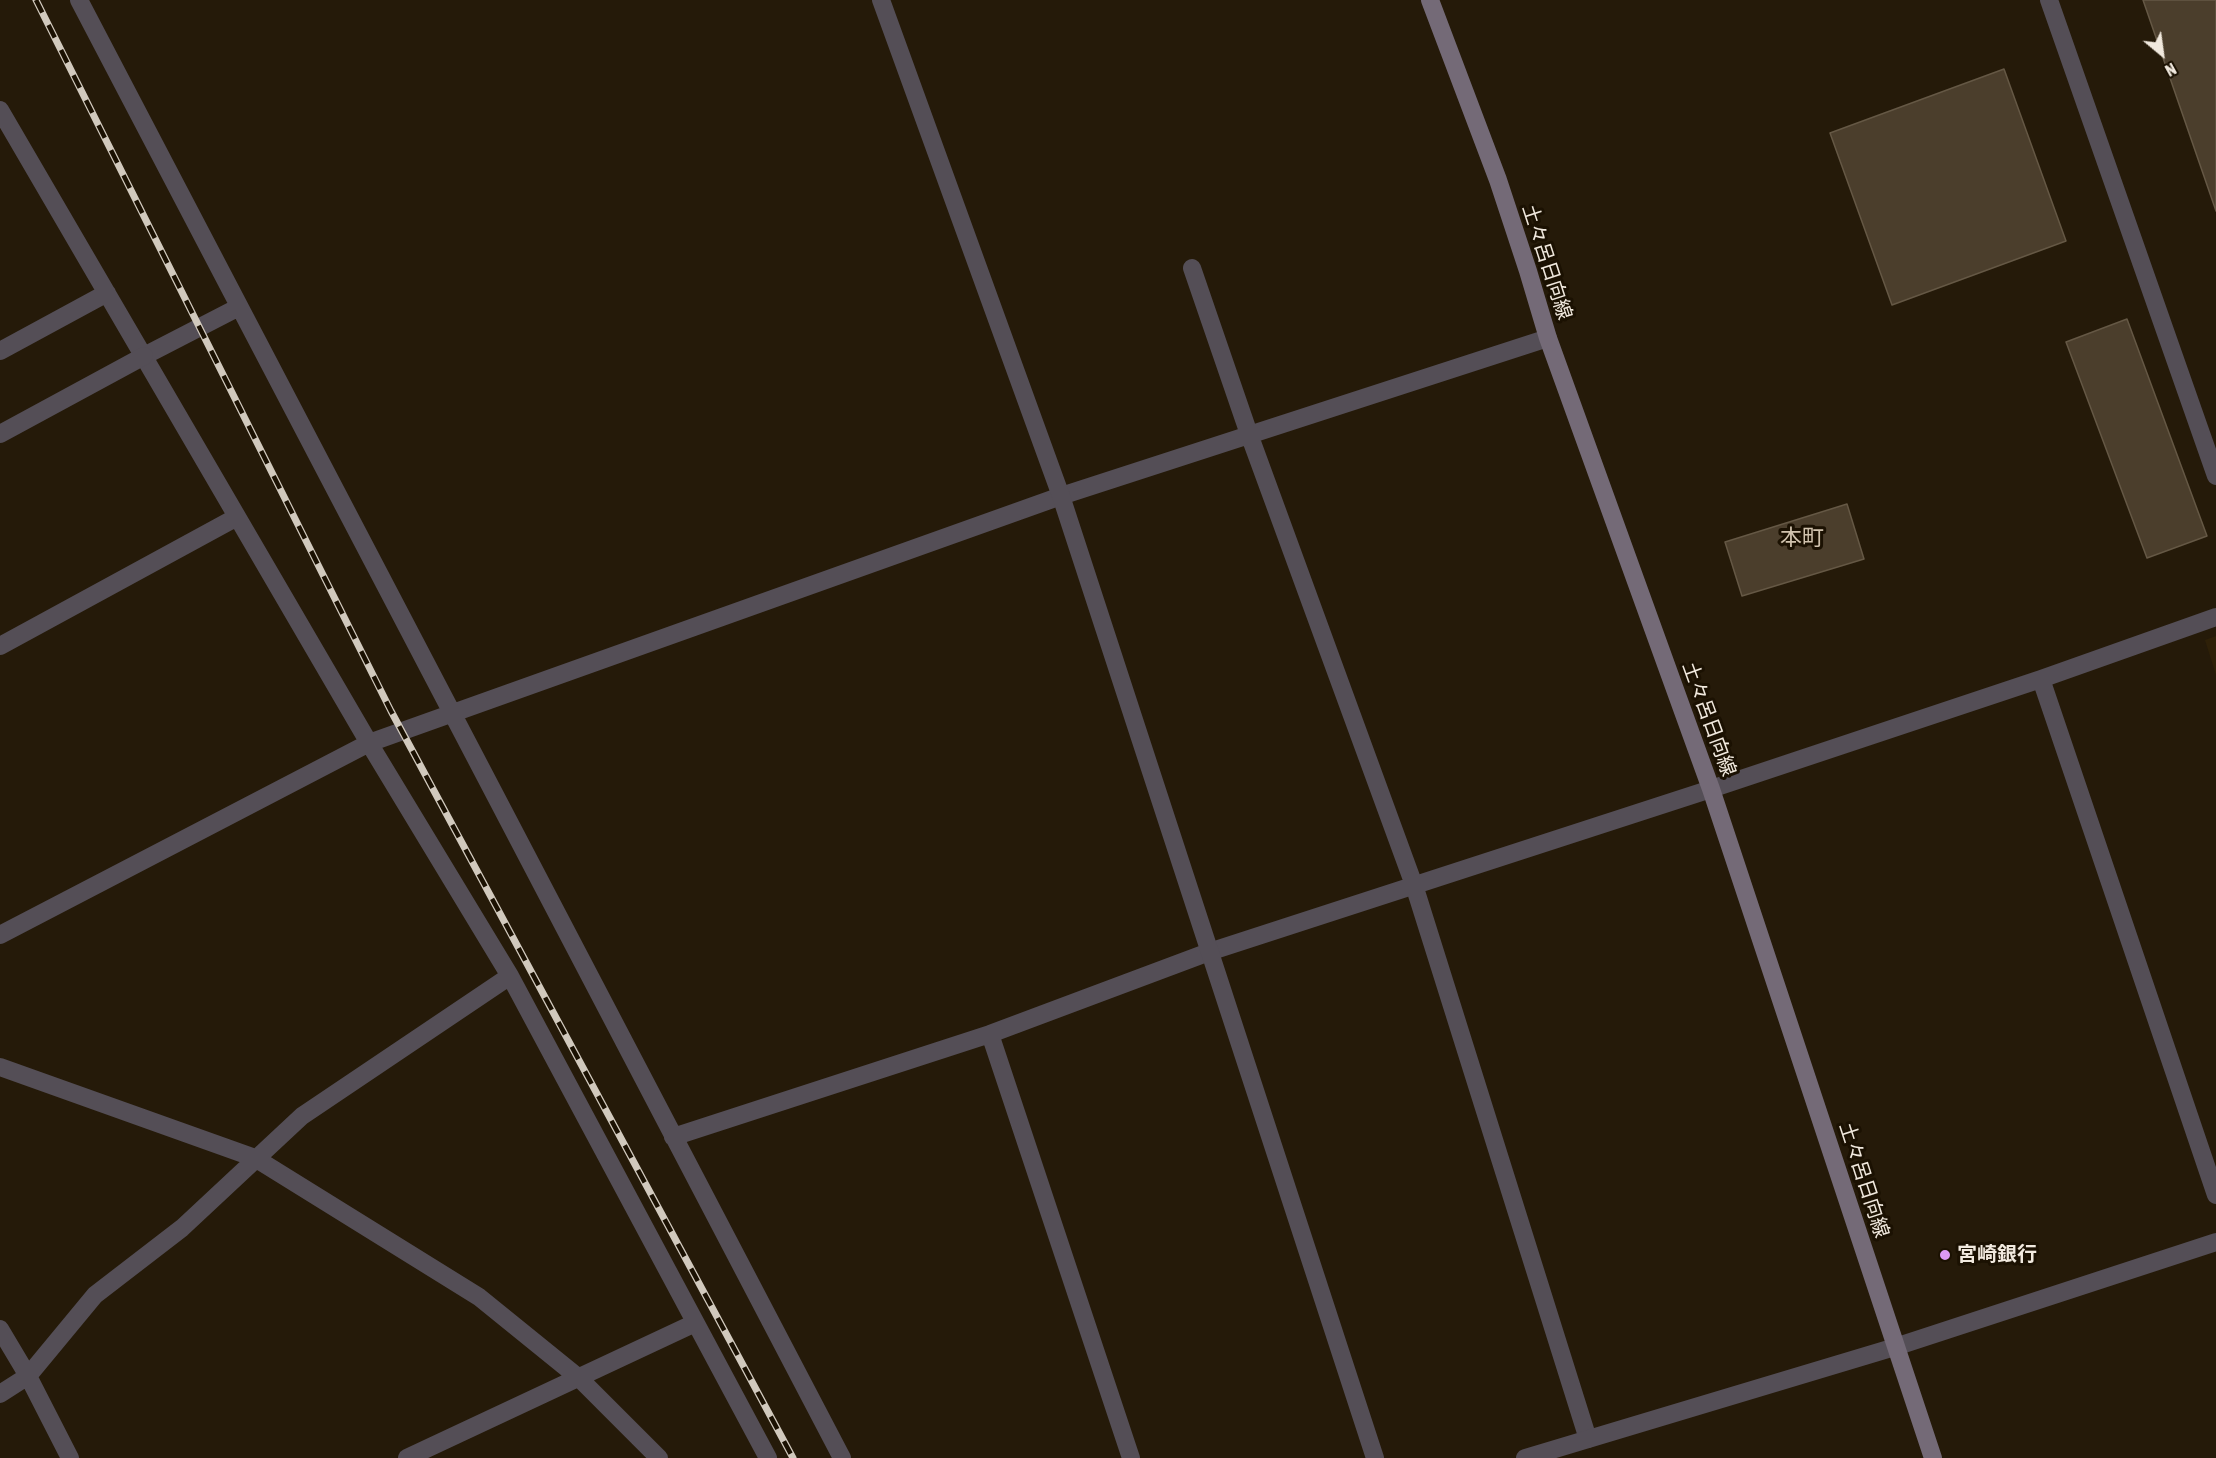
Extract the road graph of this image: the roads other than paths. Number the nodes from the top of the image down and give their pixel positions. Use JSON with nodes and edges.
{"nodes":[{"id":1,"x":79,"y":0,"type":"edge"},
{"id":2,"x":881,"y":0,"type":"edge"},
{"id":3,"x":1430,"y":0,"type":"edge"},
{"id":4,"x":2049,"y":0,"type":"edge"},
{"id":5,"x":0,"y":110,"type":"edge"},
{"id":6,"x":1192,"y":268,"type":"dead end"},
{"id":7,"x":107,"y":293,"type":"junction"},
{"id":8,"x":239,"y":308,"type":"junction"},
{"id":9,"x":1548,"y":338,"type":"junction"},
{"id":10,"x":0,"y":351,"type":"edge"},
{"id":11,"x":144,"y":356,"type":"junction"},
{"id":12,"x":0,"y":434,"type":"edge"},
{"id":13,"x":1249,"y":434,"type":"junction"},
{"id":14,"x":2216,"y":476,"type":"edge"},
{"id":15,"x":1061,"y":496,"type":"junction"},
{"id":16,"x":237,"y":517,"type":"junction"},
{"id":17,"x":2216,"y":616,"type":"edge"},
{"id":18,"x":0,"y":646,"type":"edge"},
{"id":19,"x":2041,"y":679,"type":"junction"},
{"id":20,"x":451,"y":713,"type":"junction"},
{"id":21,"x":369,"y":743,"type":"junction"},
{"id":22,"x":1711,"y":789,"type":"junction"},
{"id":23,"x":1414,"y":885,"type":"junction"},
{"id":24,"x":0,"y":935,"type":"edge"},
{"id":25,"x":1209,"y":952,"type":"junction"},
{"id":26,"x":510,"y":976,"type":"junction"},
{"id":27,"x":990,"y":1034,"type":"junction"},
{"id":28,"x":0,"y":1067,"type":"edge"},
{"id":29,"x":673,"y":1137,"type":"junction"},
{"id":30,"x":255,"y":1158,"type":"junction"},
{"id":31,"x":2216,"y":1195,"type":"edge"},
{"id":32,"x":2216,"y":1242,"type":"edge"},
{"id":33,"x":695,"y":1323,"type":"junction"},
{"id":34,"x":0,"y":1329,"type":"edge"},
{"id":35,"x":1895,"y":1347,"type":"junction"},
{"id":36,"x":28,"y":1376,"type":"junction"},
{"id":37,"x":579,"y":1378,"type":"junction"},
{"id":38,"x":0,"y":1394,"type":"edge"},
{"id":39,"x":1588,"y":1439,"type":"junction"},
{"id":40,"x":70,"y":1458,"type":"edge"},
{"id":41,"x":407,"y":1458,"type":"edge"},
{"id":42,"x":659,"y":1458,"type":"edge"},
{"id":43,"x":768,"y":1458,"type":"edge"},
{"id":44,"x":842,"y":1458,"type":"edge"},
{"id":45,"x":1131,"y":1458,"type":"edge"},
{"id":46,"x":1375,"y":1458,"type":"edge"},
{"id":47,"x":1525,"y":1458,"type":"edge"},
{"id":48,"x":1933,"y":1458,"type":"edge"}],
"edges":[{"from":1,"to":8,"type":"street"},
{"from":2,"to":15,"type":"street"},
{"from":3,"to":9,"type":"main road","name":"土々呂日向線"},
{"from":4,"to":14,"type":"street"},
{"from":5,"to":7,"type":"street"},
{"from":6,"to":13,"type":"street"},
{"from":7,"to":10,"type":"street"},
{"from":7,"to":11,"type":"street"},
{"from":8,"to":11,"type":"street"},
{"from":8,"to":20,"type":"street"},
{"from":9,"to":13,"type":"street"},
{"from":9,"to":22,"type":"main road","name":"土々呂日向線"},
{"from":11,"to":12,"type":"street"},
{"from":11,"to":16,"type":"street"},
{"from":13,"to":15,"type":"street"},
{"from":13,"to":23,"type":"street"},
{"from":15,"to":20,"type":"street"},
{"from":15,"to":25,"type":"street"},
{"from":16,"to":18,"type":"street"},
{"from":16,"to":21,"type":"street"},
{"from":17,"to":19,"type":"street"},
{"from":19,"to":22,"type":"street"},
{"from":19,"to":31,"type":"street"},
{"from":20,"to":21,"type":"street"},
{"from":20,"to":29,"type":"street"},
{"from":21,"to":24,"type":"street"},
{"from":21,"to":26,"type":"street"},
{"from":22,"to":23,"type":"street"},
{"from":22,"to":35,"type":"main road","name":"土々呂日向線"},
{"from":23,"to":25,"type":"street"},
{"from":23,"to":39,"type":"street"},
{"from":25,"to":27,"type":"street"},
{"from":25,"to":46,"type":"street"},
{"from":26,"to":30,"type":"street"},
{"from":26,"to":33,"type":"street"},
{"from":27,"to":29,"type":"street"},
{"from":27,"to":45,"type":"street"},
{"from":28,"to":30,"type":"street"},
{"from":29,"to":44,"type":"street"},
{"from":30,"to":36,"type":"street"},
{"from":30,"to":37,"type":"street"},
{"from":32,"to":35,"type":"street"},
{"from":33,"to":37,"type":"street"},
{"from":33,"to":43,"type":"street"},
{"from":34,"to":36,"type":"street"},
{"from":35,"to":39,"type":"street"},
{"from":35,"to":48,"type":"main road","name":"土々呂日向線"},
{"from":36,"to":38,"type":"street"},
{"from":36,"to":40,"type":"street"},
{"from":37,"to":41,"type":"street"},
{"from":37,"to":42,"type":"street"},
{"from":39,"to":47,"type":"street"}]}
